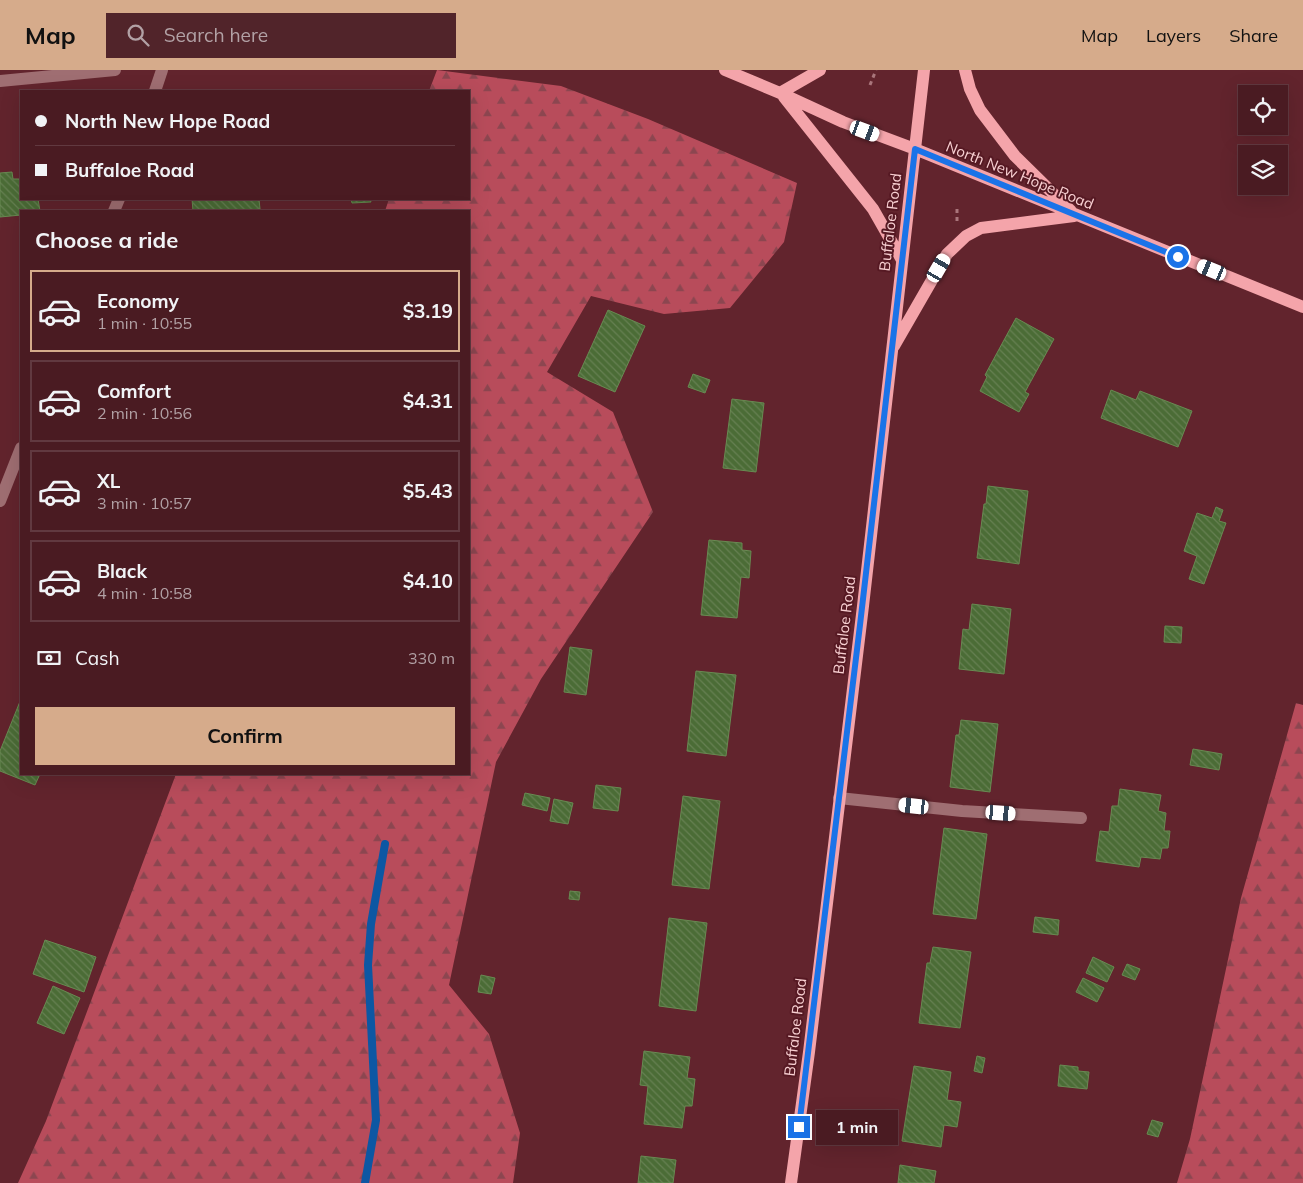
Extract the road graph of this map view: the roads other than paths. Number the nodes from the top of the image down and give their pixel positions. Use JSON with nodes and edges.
{"nodes":[{"id":1,"x":115,"y":70,"type":"edge"},
{"id":2,"x":162,"y":70,"type":"edge"},
{"id":3,"x":725,"y":70,"type":"edge"},
{"id":4,"x":820,"y":70,"type":"edge"},
{"id":5,"x":924,"y":70,"type":"edge"},
{"id":6,"x":965,"y":70,"type":"edge"},
{"id":7,"x":0,"y":81,"type":"edge"},
{"id":8,"x":155,"y":90,"type":"edge"},
{"id":9,"x":780,"y":93,"type":"junction"},
{"id":10,"x":915,"y":149,"type":"junction"},
{"id":11,"x":1076,"y":216,"type":"junction"},
{"id":12,"x":902,"y":260,"type":"junction"},
{"id":13,"x":1303,"y":308,"type":"edge"},
{"id":14,"x":892,"y":350,"type":"junction"},
{"id":15,"x":20,"y":451,"type":"edge"},
{"id":16,"x":0,"y":501,"type":"edge"},
{"id":17,"x":840,"y":798,"type":"junction"},
{"id":18,"x":1081,"y":818,"type":"dead end"},
{"id":19,"x":791,"y":1183,"type":"edge"}],
"edges":[{"from":1,"to":7,"type":"street"},
{"from":2,"to":8,"type":"street"},
{"from":3,"to":9,"type":"main road","name":"North New Hope Road"},
{"from":4,"to":9,"type":"main road"},
{"from":5,"to":10,"type":"main road","name":"Buffaloe Road"},
{"from":6,"to":11,"type":"main road"},
{"from":9,"to":10,"type":"main road","name":"North New Hope Road"},
{"from":9,"to":12,"type":"main road"},
{"from":10,"to":11,"type":"main road","name":"North New Hope Road"},
{"from":10,"to":12,"type":"main road","name":"Buffaloe Road"},
{"from":11,"to":13,"type":"main road","name":"North New Hope Road"},
{"from":11,"to":14,"type":"main road"},
{"from":12,"to":14,"type":"main road","name":"Buffaloe Road"},
{"from":14,"to":17,"type":"main road","name":"Buffaloe Road"},
{"from":15,"to":16,"type":"street"},
{"from":17,"to":18,"type":"street"},
{"from":17,"to":19,"type":"main road","name":"Buffaloe Road"}]}
